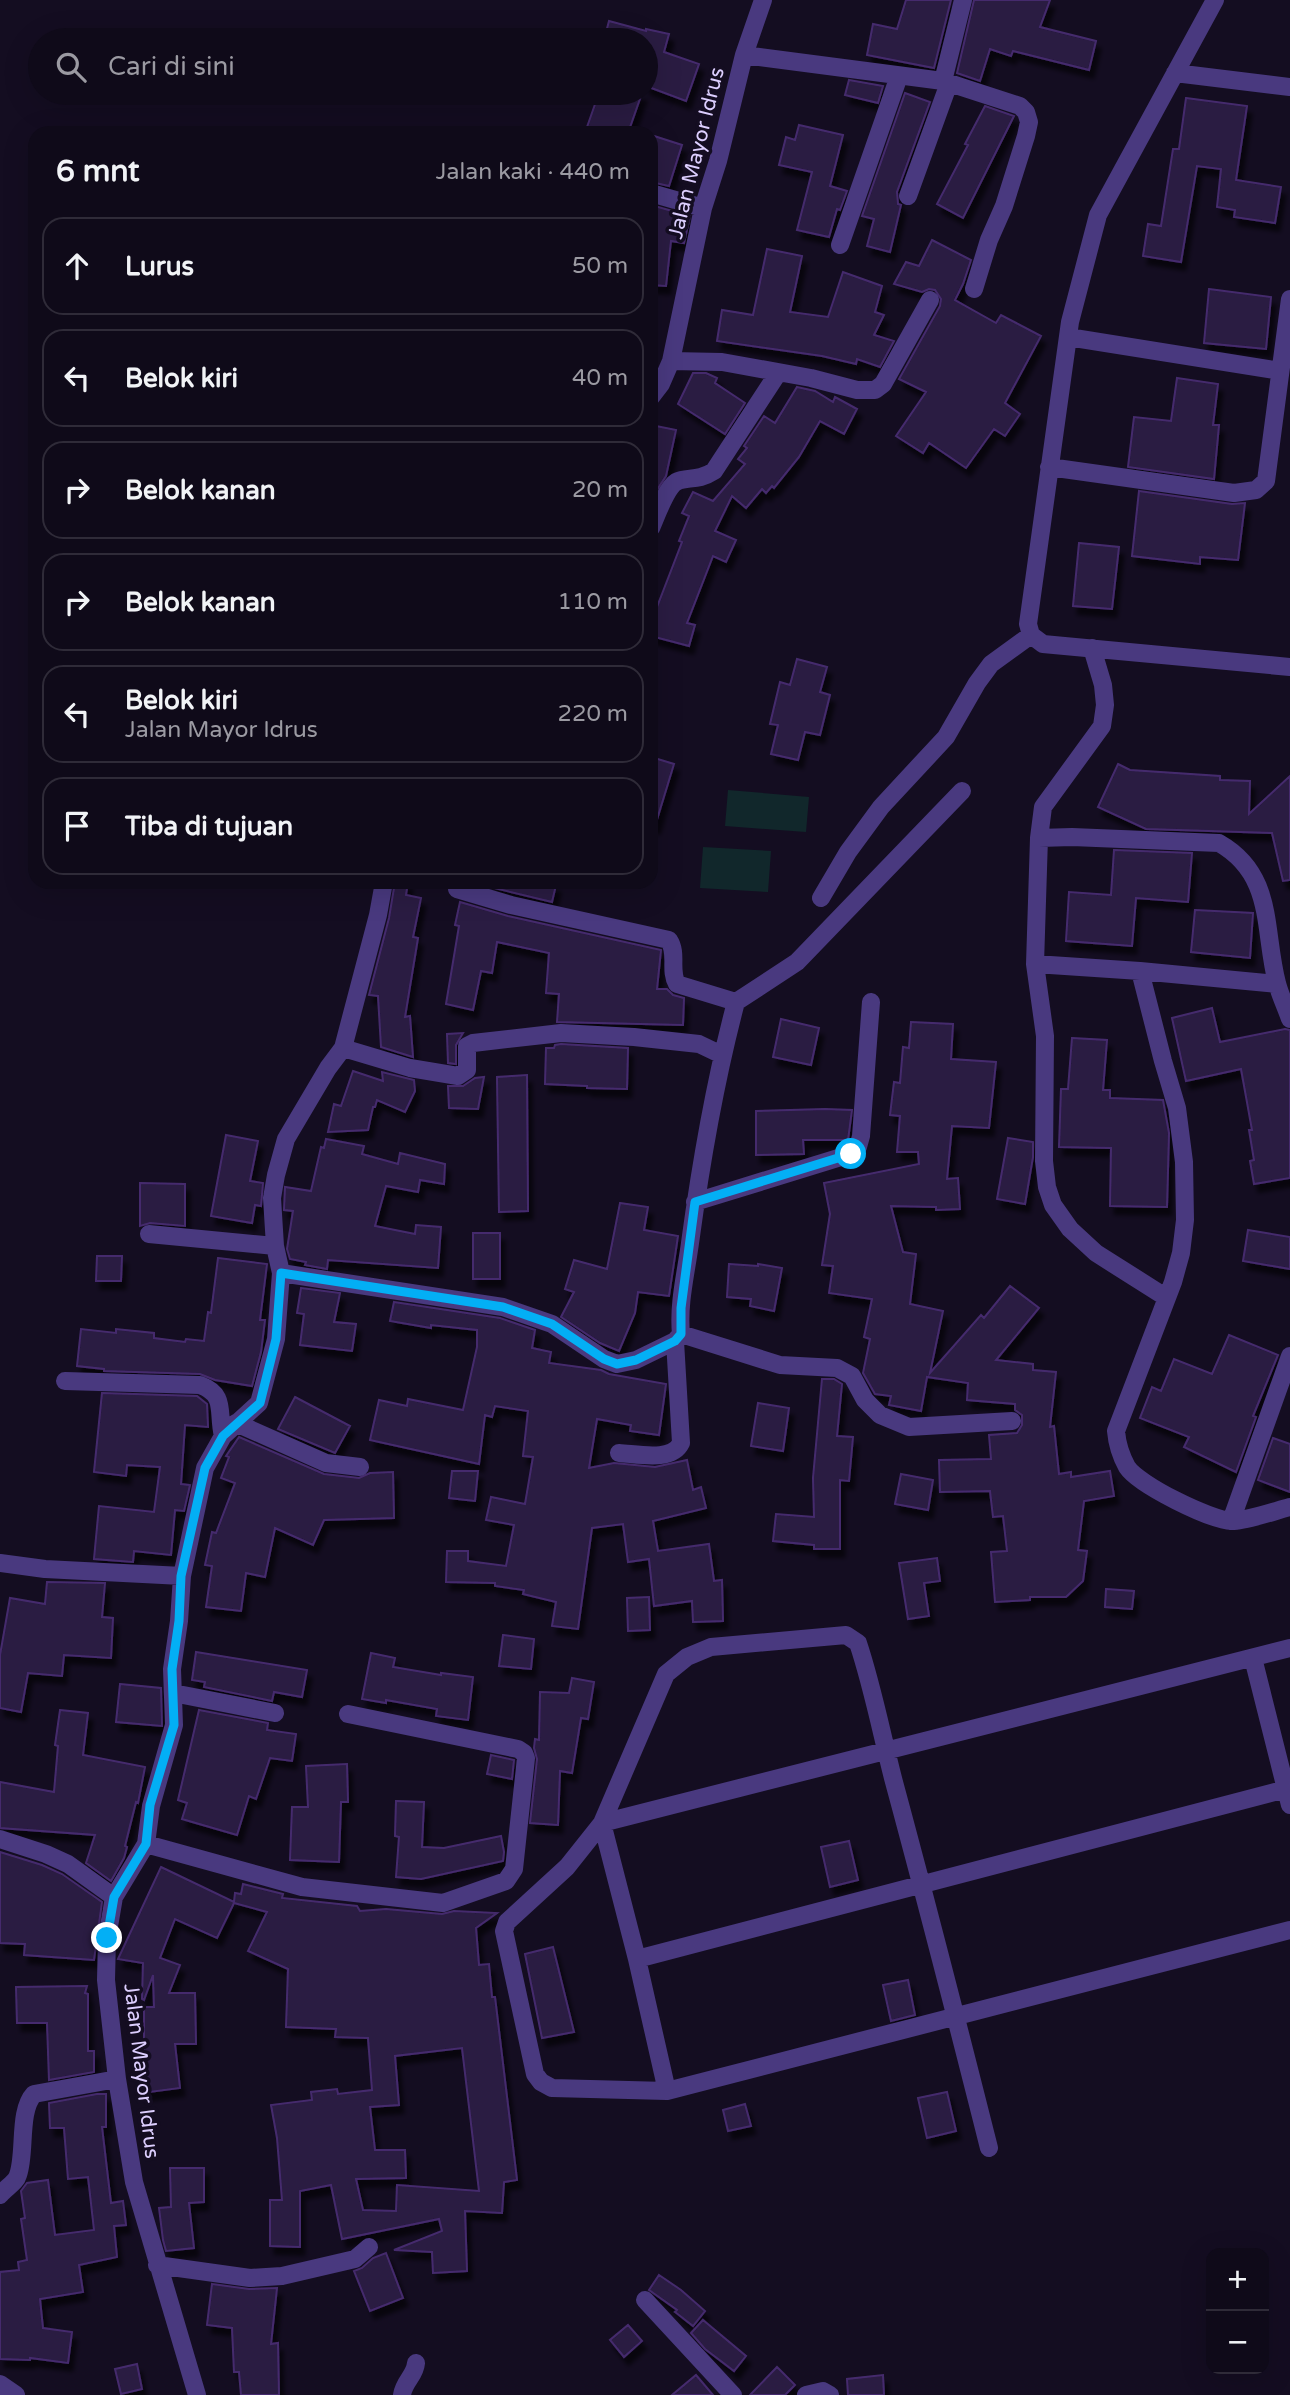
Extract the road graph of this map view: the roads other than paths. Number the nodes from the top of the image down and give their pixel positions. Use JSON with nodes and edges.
{"nodes":[{"id":1,"x":763,"y":0,"type":"edge"},
{"id":2,"x":963,"y":0,"type":"edge"},
{"id":3,"x":1215,"y":0,"type":"edge"},
{"id":4,"x":744,"y":55,"type":"junction"},
{"id":5,"x":1175,"y":73,"type":"junction"},
{"id":6,"x":899,"y":76,"type":"junction"},
{"id":7,"x":946,"y":82,"type":"junction"},
{"id":8,"x":1290,"y":87,"type":"edge"},
{"id":9,"x":658,"y":195,"type":"edge"},
{"id":10,"x":908,"y":196,"type":"dead end"},
{"id":11,"x":703,"y":208,"type":"junction"},
{"id":12,"x":840,"y":245,"type":"dead end"},
{"id":13,"x":974,"y":289,"type":"dead end"},
{"id":14,"x":1290,"y":299,"type":"edge"},
{"id":15,"x":930,"y":300,"type":"dead end"},
{"id":16,"x":1068,"y":337,"type":"junction"},
{"id":17,"x":671,"y":361,"type":"junction"},
{"id":18,"x":1280,"y":371,"type":"junction"},
{"id":19,"x":778,"y":373,"type":"junction"},
{"id":20,"x":658,"y":388,"type":"edge"},
{"id":21,"x":1049,"y":467,"type":"junction"},
{"id":22,"x":658,"y":513,"type":"edge"},
{"id":23,"x":1031,"y":635,"type":"junction"},
{"id":24,"x":1091,"y":648,"type":"junction"},
{"id":25,"x":1290,"y":667,"type":"edge"},
{"id":26,"x":962,"y":791,"type":"dead end"},
{"id":27,"x":1039,"y":838,"type":"junction"},
{"id":28,"x":383,"y":889,"type":"edge"},
{"id":29,"x":457,"y":889,"type":"dead end"},
{"id":30,"x":821,"y":898,"type":"dead end"},
{"id":31,"x":1035,"y":964,"type":"junction"},
{"id":32,"x":1140,"y":971,"type":"junction"},
{"id":33,"x":1277,"y":984,"type":"junction"},
{"id":34,"x":736,"y":1002,"type":"junction"},
{"id":35,"x":871,"y":1002,"type":"dead end"},
{"id":36,"x":1290,"y":1019,"type":"edge"},
{"id":37,"x":343,"y":1048,"type":"junction"},
{"id":38,"x":722,"y":1055,"type":"junction"},
{"id":39,"x":695,"y":1202,"type":"junction"},
{"id":40,"x":149,"y":1234,"type":"dead end"},
{"id":41,"x":275,"y":1246,"type":"junction"},
{"id":42,"x":281,"y":1273,"type":"junction"},
{"id":43,"x":1167,"y":1298,"type":"junction"},
{"id":44,"x":678,"y":1337,"type":"junction"},
{"id":45,"x":1290,"y":1356,"type":"edge"},
{"id":46,"x":65,"y":1381,"type":"dead end"},
{"id":47,"x":1012,"y":1422,"type":"dead end"},
{"id":48,"x":230,"y":1429,"type":"junction"},
{"id":49,"x":620,"y":1453,"type":"dead end"},
{"id":50,"x":360,"y":1467,"type":"dead end"},
{"id":51,"x":1290,"y":1507,"type":"edge"},
{"id":52,"x":1231,"y":1521,"type":"junction"},
{"id":53,"x":0,"y":1563,"type":"edge"},
{"id":54,"x":181,"y":1576,"type":"junction"},
{"id":55,"x":1290,"y":1648,"type":"edge"},
{"id":56,"x":1253,"y":1657,"type":"junction"},
{"id":57,"x":173,"y":1693,"type":"junction"},
{"id":58,"x":275,"y":1713,"type":"dead end"},
{"id":59,"x":348,"y":1714,"type":"dead end"},
{"id":60,"x":886,"y":1751,"type":"junction"},
{"id":61,"x":1289,"y":1794,"type":"edge"},
{"id":62,"x":602,"y":1823,"type":"junction"},
{"id":63,"x":0,"y":1839,"type":"edge"},
{"id":64,"x":146,"y":1844,"type":"junction"},
{"id":65,"x":922,"y":1884,"type":"junction"},
{"id":66,"x":114,"y":1897,"type":"junction"},
{"id":67,"x":1290,"y":1930,"type":"edge"},
{"id":68,"x":637,"y":1959,"type":"junction"},
{"id":69,"x":956,"y":2016,"type":"junction"},
{"id":70,"x":117,"y":2079,"type":"junction"},
{"id":71,"x":667,"y":2091,"type":"junction"},
{"id":72,"x":989,"y":2148,"type":"dead end"},
{"id":73,"x":0,"y":2195,"type":"edge"},
{"id":74,"x":369,"y":2248,"type":"dead end"},
{"id":75,"x":157,"y":2266,"type":"junction"},
{"id":76,"x":645,"y":2300,"type":"dead end"},
{"id":77,"x":416,"y":2363,"type":"dead end"},
{"id":78,"x":0,"y":2384,"type":"edge"},
{"id":79,"x":16,"y":2395,"type":"edge"},
{"id":80,"x":197,"y":2395,"type":"edge"},
{"id":81,"x":402,"y":2395,"type":"edge"},
{"id":82,"x":733,"y":2395,"type":"edge"},
{"id":83,"x":806,"y":2395,"type":"edge"},
{"id":84,"x":830,"y":2395,"type":"edge"}],
"edges":[{"from":1,"to":4,"type":"street","name":"Jalan Mayor Idrus"},
{"from":2,"to":7,"type":"street"},
{"from":3,"to":5,"type":"street"},
{"from":4,"to":6,"type":"street"},
{"from":4,"to":11,"type":"street","name":"Jalan Mayor Idrus"},
{"from":5,"to":8,"type":"street"},
{"from":5,"to":16,"type":"street"},
{"from":6,"to":7,"type":"street"},
{"from":6,"to":12,"type":"street"},
{"from":7,"to":10,"type":"street"},
{"from":7,"to":13,"type":"street"},
{"from":9,"to":11,"type":"street"},
{"from":11,"to":17,"type":"street","name":"Jalan Mayor Idrus"},
{"from":14,"to":18,"type":"street"},
{"from":15,"to":19,"type":"street"},
{"from":16,"to":18,"type":"street"},
{"from":16,"to":21,"type":"street"},
{"from":17,"to":19,"type":"street"},
{"from":17,"to":20,"type":"street","name":"Jalan Mayor Idrus"},
{"from":18,"to":21,"type":"street"},
{"from":19,"to":22,"type":"street"},
{"from":21,"to":23,"type":"street"},
{"from":23,"to":24,"type":"street"},
{"from":23,"to":30,"type":"street"},
{"from":24,"to":25,"type":"street"},
{"from":24,"to":27,"type":"street"},
{"from":26,"to":34,"type":"street"},
{"from":27,"to":31,"type":"street"},
{"from":27,"to":33,"type":"street"},
{"from":28,"to":37,"type":"street","name":"Jalan Mayor Idrus"},
{"from":29,"to":34,"type":"street"},
{"from":31,"to":32,"type":"street"},
{"from":31,"to":43,"type":"street"},
{"from":32,"to":33,"type":"street"},
{"from":32,"to":43,"type":"street"},
{"from":33,"to":36,"type":"street"},
{"from":34,"to":38,"type":"street"},
{"from":35,"to":39,"type":"street"},
{"from":37,"to":38,"type":"street"},
{"from":37,"to":41,"type":"street","name":"Jalan Mayor Idrus"},
{"from":38,"to":39,"type":"street"},
{"from":39,"to":44,"type":"street"},
{"from":40,"to":41,"type":"street"},
{"from":41,"to":42,"type":"street","name":"Jalan Mayor Idrus"},
{"from":42,"to":44,"type":"street"},
{"from":42,"to":48,"type":"street","name":"Jalan Mayor Idrus"},
{"from":43,"to":52,"type":"street"},
{"from":44,"to":47,"type":"street"},
{"from":44,"to":49,"type":"street"},
{"from":45,"to":52,"type":"street"},
{"from":46,"to":48,"type":"street"},
{"from":48,"to":50,"type":"street"},
{"from":48,"to":54,"type":"street","name":"Jalan Mayor Idrus"},
{"from":51,"to":52,"type":"street"},
{"from":53,"to":54,"type":"street"},
{"from":54,"to":57,"type":"street","name":"Jalan Mayor Idrus"},
{"from":55,"to":56,"type":"street"},
{"from":56,"to":60,"type":"street"},
{"from":56,"to":61,"type":"street"},
{"from":57,"to":58,"type":"street"},
{"from":57,"to":64,"type":"street","name":"Jalan Mayor Idrus"},
{"from":59,"to":64,"type":"street"},
{"from":60,"to":62,"type":"street"},
{"from":60,"to":62,"type":"street"},
{"from":60,"to":65,"type":"street"},
{"from":61,"to":65,"type":"street"},
{"from":62,"to":68,"type":"street"},
{"from":62,"to":71,"type":"street"},
{"from":63,"to":66,"type":"street"},
{"from":64,"to":66,"type":"street","name":"Jalan Mayor Idrus"},
{"from":65,"to":68,"type":"street"},
{"from":65,"to":69,"type":"street"},
{"from":66,"to":70,"type":"street","name":"Jalan Mayor Idrus"},
{"from":67,"to":69,"type":"street"},
{"from":68,"to":71,"type":"street"},
{"from":69,"to":71,"type":"street"},
{"from":69,"to":72,"type":"street"},
{"from":70,"to":73,"type":"street"},
{"from":70,"to":75,"type":"street","name":"Jalan Mayor Idrus"},
{"from":74,"to":75,"type":"street"},
{"from":75,"to":80,"type":"street","name":"Jalan Mayor Idrus"},
{"from":76,"to":82,"type":"street"},
{"from":77,"to":81,"type":"street"},
{"from":78,"to":79,"type":"street"},
{"from":83,"to":84,"type":"street"}]}
